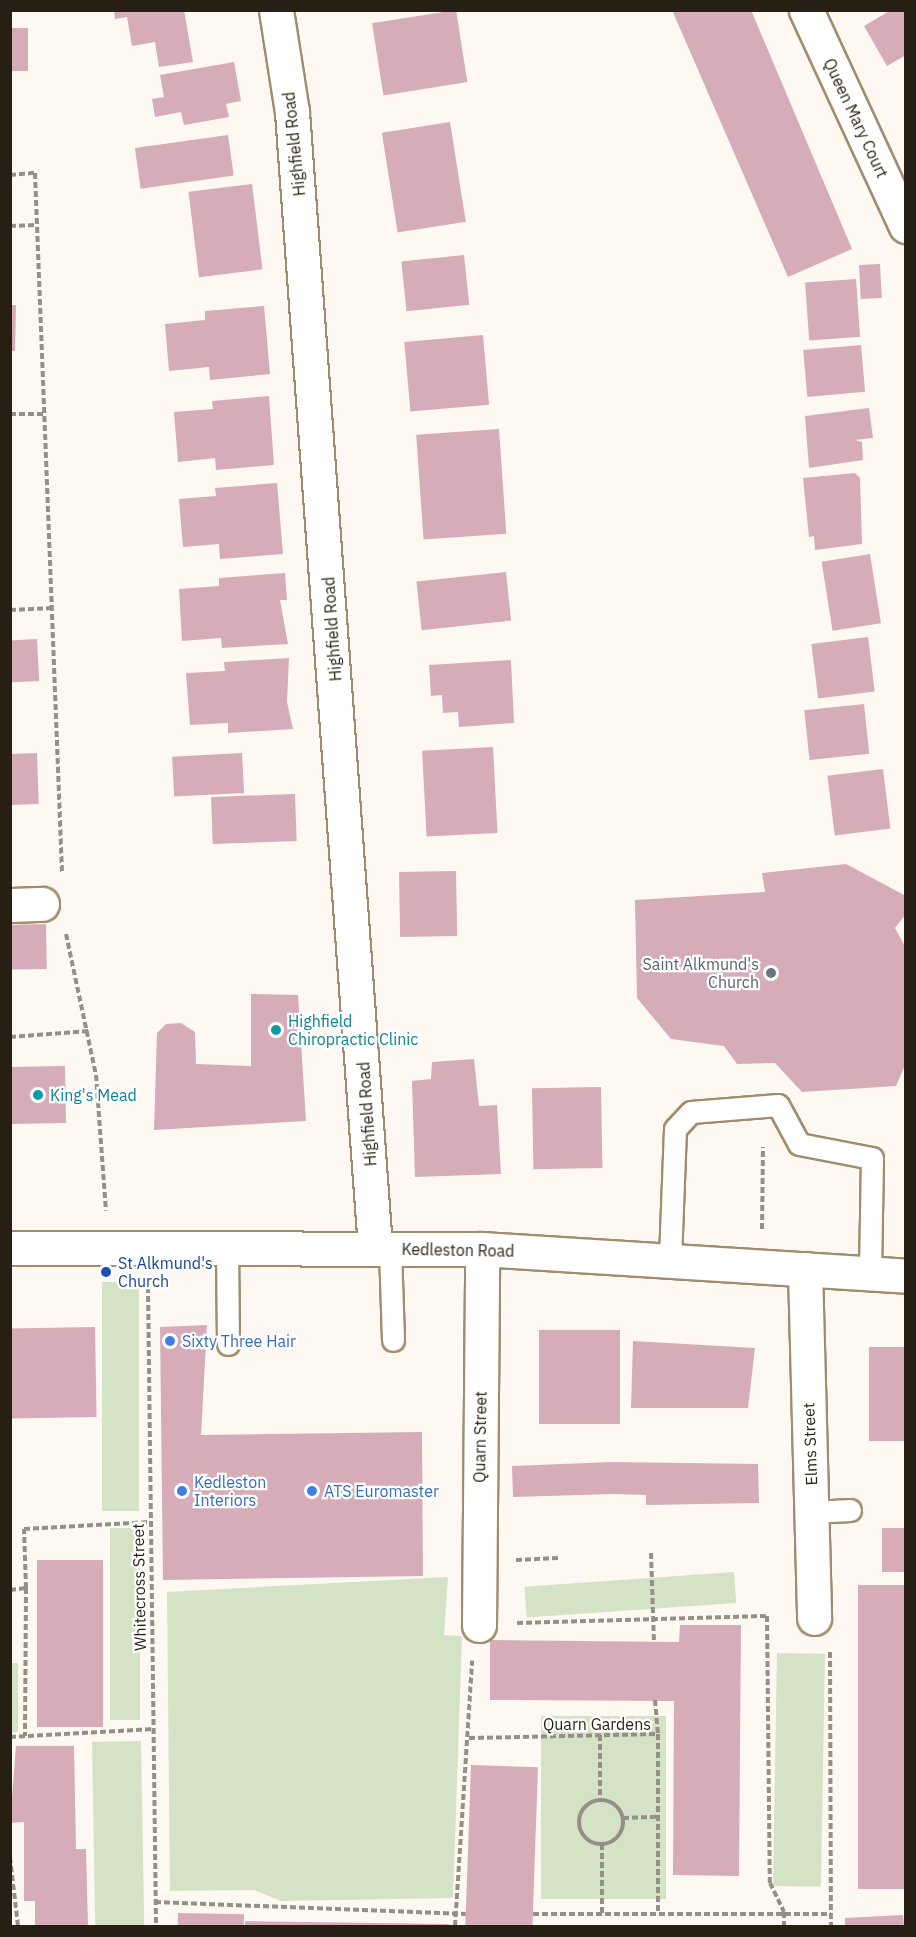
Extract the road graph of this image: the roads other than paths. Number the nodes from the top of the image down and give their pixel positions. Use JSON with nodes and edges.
{"nodes":[{"id":1,"x":276,"y":10,"type":"edge"},
{"id":2,"x":806,"y":10,"type":"edge"},
{"id":3,"x":906,"y":226,"type":"edge"},
{"id":4,"x":10,"y":905,"type":"edge"},
{"id":5,"x":54,"y":915,"type":"road end"},
{"id":6,"x":227,"y":1247,"type":"junction"},
{"id":7,"x":10,"y":1248,"type":"edge"},
{"id":8,"x":383,"y":1249,"type":"junction"},
{"id":9,"x":482,"y":1249,"type":"junction"},
{"id":10,"x":670,"y":1260,"type":"junction"},
{"id":11,"x":805,"y":1269,"type":"junction"},
{"id":12,"x":870,"y":1274,"type":"junction"},
{"id":13,"x":906,"y":1276,"type":"edge"},
{"id":14,"x":393,"y":1340,"type":"dead end"},
{"id":15,"x":228,"y":1344,"type":"dead end"},
{"id":16,"x":850,"y":1510,"type":"dead end"},
{"id":17,"x":812,"y":1512,"type":"junction"},
{"id":18,"x":478,"y":1624,"type":"road end"},
{"id":19,"x":822,"y":1630,"type":"road end"}],
"edges":[{"from":1,"to":8,"type":"street","name":"Highfield Road"},
{"from":2,"to":3,"type":"street","name":"Queen Mary Court"},
{"from":4,"to":5,"type":"street"},
{"from":6,"to":7,"type":"street","name":"Kedleston Road"},
{"from":6,"to":8,"type":"street","name":"Kedleston Road"},
{"from":6,"to":15,"type":"lane"},
{"from":8,"to":9,"type":"street","name":"Kedleston Road"},
{"from":8,"to":14,"type":"lane"},
{"from":9,"to":10,"type":"street","name":"Kedleston Road"},
{"from":9,"to":18,"type":"street","name":"Quarn Street"},
{"from":10,"to":11,"type":"street","name":"Kedleston Road"},
{"from":10,"to":12,"type":"lane"},
{"from":11,"to":12,"type":"street","name":"Kedleston Road"},
{"from":11,"to":17,"type":"street","name":"Elms Street"},
{"from":12,"to":13,"type":"street","name":"Kedleston Road"},
{"from":16,"to":17,"type":"lane"},
{"from":17,"to":19,"type":"street","name":"Elms Street"}]}
